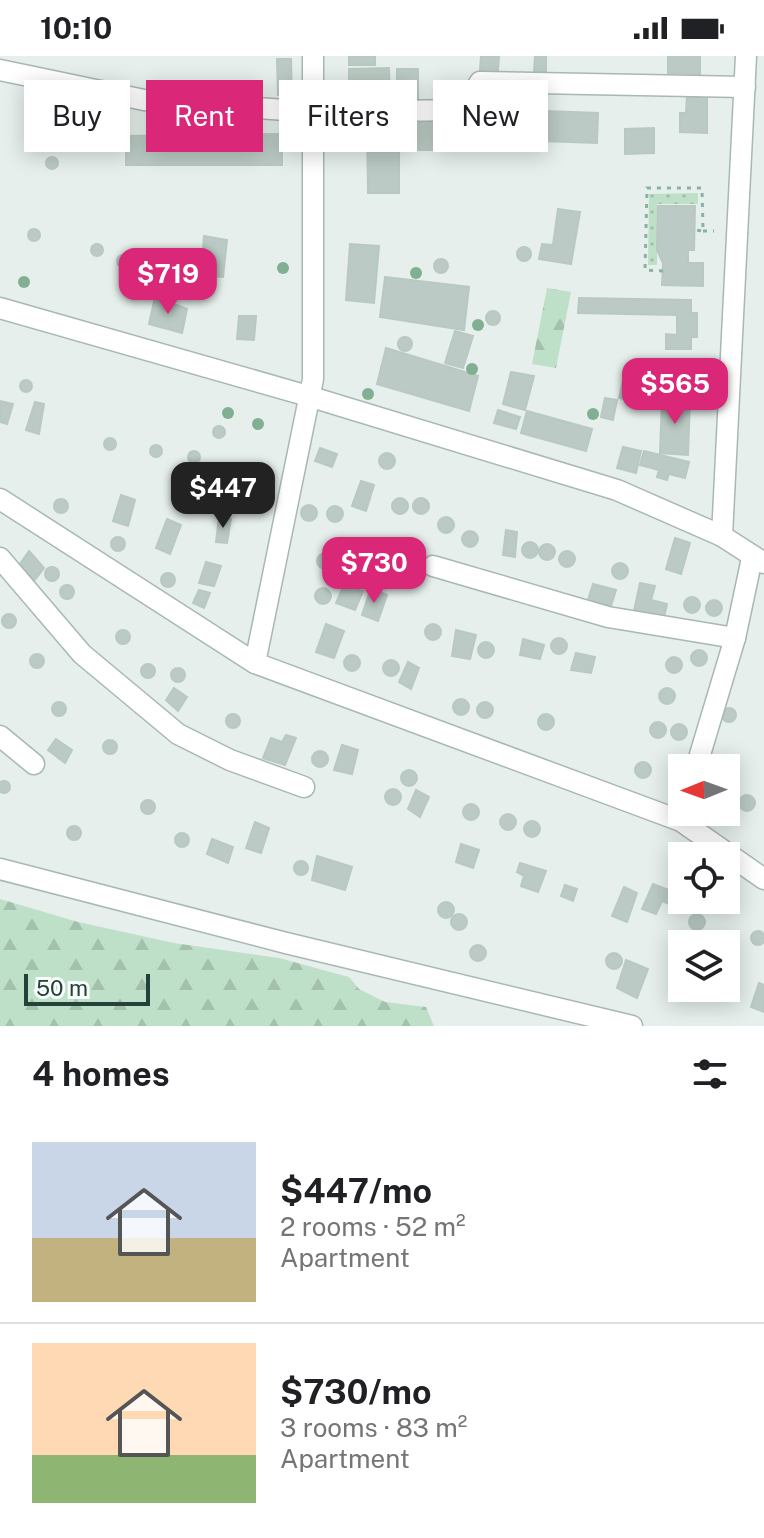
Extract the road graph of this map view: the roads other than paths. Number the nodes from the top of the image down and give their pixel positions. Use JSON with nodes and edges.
{"nodes":[{"id":1,"x":313,"y":56,"type":"edge"},
{"id":2,"x":746,"y":56,"type":"edge"},
{"id":3,"x":0,"y":70,"type":"edge"},
{"id":4,"x":313,"y":80,"type":"edge"},
{"id":5,"x":745,"y":87,"type":"junction"},
{"id":6,"x":279,"y":110,"type":"edge"},
{"id":7,"x":417,"y":111,"type":"edge"},
{"id":8,"x":313,"y":152,"type":"edge"},
{"id":9,"x":0,"y":308,"type":"edge"},
{"id":10,"x":308,"y":396,"type":"junction"},
{"id":11,"x":0,"y":499,"type":"edge"},
{"id":12,"x":722,"y":536,"type":"junction"},
{"id":13,"x":0,"y":558,"type":"edge"},
{"id":14,"x":758,"y":560,"type":"edge"},
{"id":15,"x":433,"y":566,"type":"dead end"},
{"id":16,"x":735,"y":638,"type":"junction"},
{"id":17,"x":255,"y":663,"type":"junction"},
{"id":18,"x":0,"y":736,"type":"edge"},
{"id":19,"x":700,"y":754,"type":"edge"},
{"id":20,"x":34,"y":764,"type":"dead end"},
{"id":21,"x":304,"y":787,"type":"dead end"},
{"id":22,"x":668,"y":811,"type":"edge"},
{"id":23,"x":695,"y":826,"type":"edge"},
{"id":24,"x":0,"y":869,"type":"edge"},
{"id":25,"x":764,"y":879,"type":"edge"},
{"id":26,"x":632,"y":1026,"type":"edge"}],
"edges":[{"from":1,"to":4,"type":"street"},
{"from":2,"to":5,"type":"street"},
{"from":3,"to":6,"type":"street"},
{"from":5,"to":7,"type":"street"},
{"from":5,"to":12,"type":"street"},
{"from":8,"to":10,"type":"street"},
{"from":9,"to":10,"type":"street"},
{"from":10,"to":12,"type":"street"},
{"from":10,"to":17,"type":"street"},
{"from":11,"to":17,"type":"street"},
{"from":12,"to":14,"type":"street"},
{"from":13,"to":21,"type":"street"},
{"from":14,"to":16,"type":"street"},
{"from":15,"to":16,"type":"street"},
{"from":16,"to":19,"type":"street"},
{"from":17,"to":22,"type":"street"},
{"from":18,"to":20,"type":"street"},
{"from":23,"to":25,"type":"street"},
{"from":24,"to":26,"type":"street"}]}
